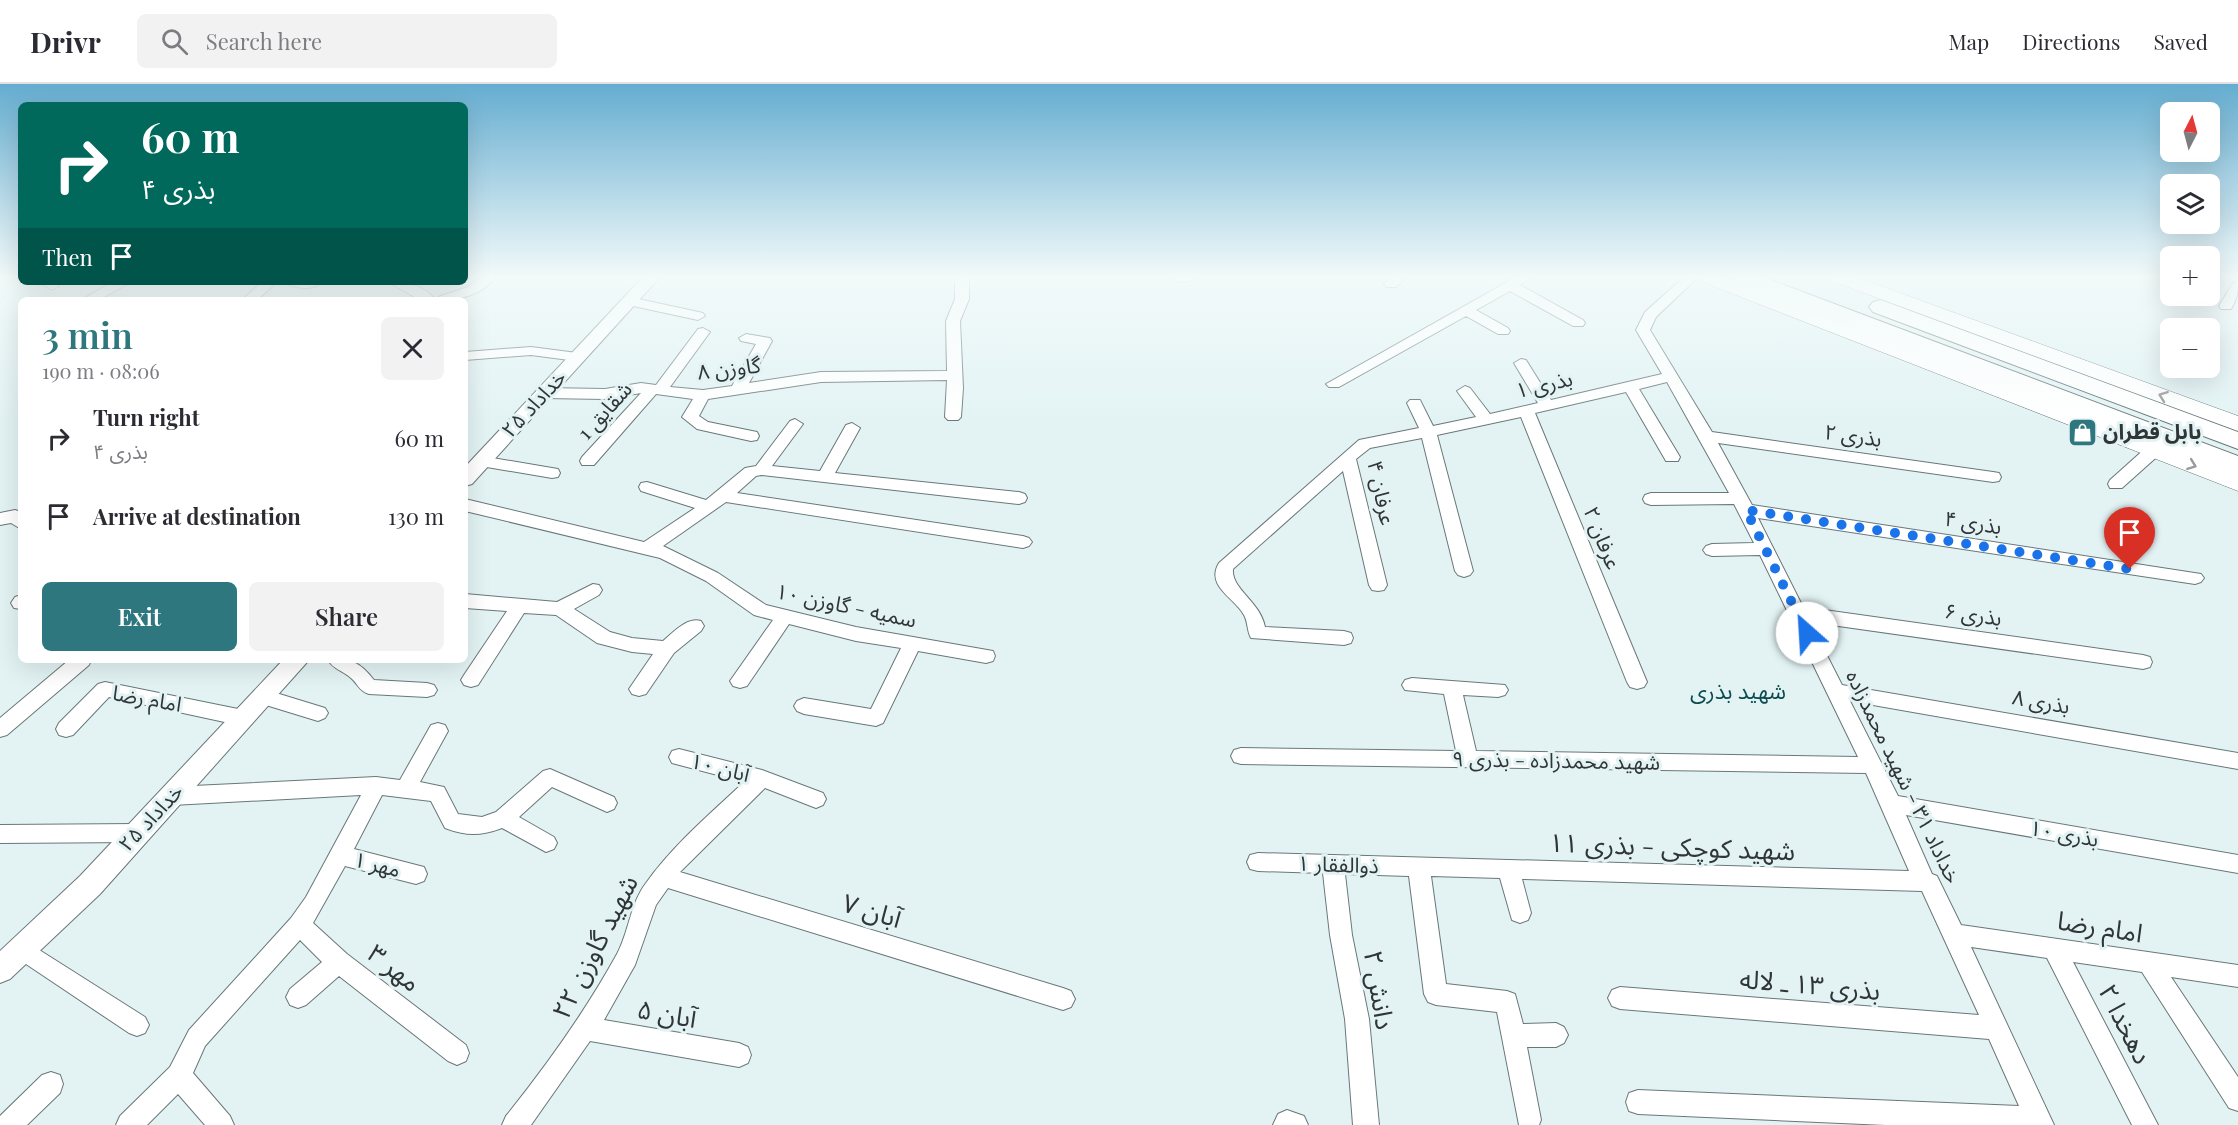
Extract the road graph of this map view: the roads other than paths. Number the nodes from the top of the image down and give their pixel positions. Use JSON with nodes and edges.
{"nodes":[{"id":1,"x":607,"y":326,"type":"edge"},
{"id":2,"x":953,"y":326,"type":"edge"},
{"id":3,"x":1438,"y":326,"type":"edge"},
{"id":4,"x":1493,"y":326,"type":"edge"},
{"id":5,"x":1645,"y":326,"type":"edge"},
{"id":6,"x":1832,"y":326,"type":"edge"},
{"id":7,"x":1871,"y":326,"type":"edge"},
{"id":8,"x":1929,"y":326,"type":"edge"},
{"id":9,"x":1971,"y":326,"type":"edge"},
{"id":10,"x":1503,"y":331,"type":"dead end"},
{"id":11,"x":703,"y":332,"type":"dead end"},
{"id":12,"x":746,"y":338,"type":"dead end"},
{"id":13,"x":1935,"y":350,"type":"junction"},
{"id":14,"x":468,"y":356,"type":"edge"},
{"id":15,"x":578,"y":357,"type":"junction"},
{"id":16,"x":1521,"y":363,"type":"dead end"},
{"id":17,"x":955,"y":375,"type":"junction"},
{"id":18,"x":1669,"y":377,"type":"junction"},
{"id":19,"x":1334,"y":384,"type":"dead end"},
{"id":20,"x":1630,"y":386,"type":"junction"},
{"id":21,"x":657,"y":390,"type":"junction"},
{"id":22,"x":737,"y":391,"type":"junction"},
{"id":23,"x":1465,"y":391,"type":"dead end"},
{"id":24,"x":2000,"y":391,"type":"junction"},
{"id":25,"x":544,"y":393,"type":"junction"},
{"id":26,"x":703,"y":395,"type":"junction"},
{"id":27,"x":1415,"y":403,"type":"dead end"},
{"id":28,"x":1547,"y":405,"type":"junction"},
{"id":29,"x":1526,"y":411,"type":"junction"},
{"id":30,"x":2161,"y":412,"type":"junction"},
{"id":31,"x":953,"y":417,"type":"dead end"},
{"id":32,"x":1486,"y":420,"type":"junction"},
{"id":33,"x":795,"y":424,"type":"dead end"},
{"id":34,"x":2238,"y":424,"type":"edge"},
{"id":35,"x":852,"y":428,"type":"dead end"},
{"id":36,"x":2238,"y":430,"type":"edge"},
{"id":37,"x":1428,"y":432,"type":"junction"},
{"id":38,"x":751,"y":436,"type":"dead end"},
{"id":39,"x":1707,"y":436,"type":"junction"},
{"id":40,"x":2238,"y":441,"type":"edge"},
{"id":41,"x":2154,"y":450,"type":"junction"},
{"id":42,"x":1672,"y":457,"type":"dead end"},
{"id":43,"x":1348,"y":458,"type":"junction"},
{"id":44,"x":481,"y":461,"type":"junction"},
{"id":45,"x":588,"y":462,"type":"dead end"},
{"id":46,"x":2238,"y":466,"type":"edge"},
{"id":47,"x":761,"y":470,"type":"junction"},
{"id":48,"x":552,"y":473,"type":"dead end"},
{"id":49,"x":468,"y":476,"type":"edge"},
{"id":50,"x":1993,"y":477,"type":"dead end"},
{"id":51,"x":824,"y":478,"type":"junction"},
{"id":52,"x":2238,"y":483,"type":"edge"},
{"id":53,"x":2116,"y":484,"type":"dead end"},
{"id":54,"x":647,"y":487,"type":"dead end"},
{"id":55,"x":1019,"y":498,"type":"dead end"},
{"id":56,"x":1651,"y":499,"type":"dead end"},
{"id":57,"x":715,"y":501,"type":"junction"},
{"id":58,"x":1743,"y":504,"type":"junction"},
{"id":59,"x":468,"y":506,"type":"edge"},
{"id":60,"x":0,"y":519,"type":"edge"},
{"id":61,"x":18,"y":520,"type":"edge"},
{"id":62,"x":1023,"y":542,"type":"dead end"},
{"id":63,"x":648,"y":548,"type":"junction"},
{"id":64,"x":1765,"y":549,"type":"junction"},
{"id":65,"x":1712,"y":550,"type":"dead end"},
{"id":66,"x":1464,"y":571,"type":"dead end"},
{"id":67,"x":2195,"y":578,"type":"dead end"},
{"id":68,"x":1378,"y":585,"type":"dead end"},
{"id":69,"x":593,"y":590,"type":"dead end"},
{"id":70,"x":468,"y":601,"type":"edge"},
{"id":71,"x":520,"y":605,"type":"junction"},
{"id":72,"x":560,"y":609,"type":"junction"},
{"id":73,"x":1797,"y":613,"type":"junction"},
{"id":74,"x":785,"y":616,"type":"junction"},
{"id":75,"x":695,"y":626,"type":"dead end"},
{"id":76,"x":1344,"y":638,"type":"dead end"},
{"id":77,"x":912,"y":644,"type":"junction"},
{"id":78,"x":667,"y":648,"type":"junction"},
{"id":79,"x":986,"y":656,"type":"dead end"},
{"id":80,"x":2143,"y":662,"type":"dead end"},
{"id":81,"x":78,"y":663,"type":"edge"},
{"id":82,"x":294,"y":663,"type":"edge"},
{"id":83,"x":342,"y":663,"type":"edge"},
{"id":84,"x":471,"y":680,"type":"dead end"},
{"id":85,"x":740,"y":681,"type":"dead end"},
{"id":86,"x":1637,"y":682,"type":"dead end"},
{"id":87,"x":1412,"y":685,"type":"dead end"},
{"id":88,"x":1452,"y":688,"type":"junction"},
{"id":89,"x":639,"y":689,"type":"dead end"},
{"id":90,"x":427,"y":690,"type":"dead end"},
{"id":91,"x":1498,"y":690,"type":"dead end"},
{"id":92,"x":1835,"y":691,"type":"junction"},
{"id":93,"x":263,"y":697,"type":"junction"},
{"id":94,"x":804,"y":706,"type":"dead end"},
{"id":95,"x":318,"y":713,"type":"dead end"},
{"id":96,"x":243,"y":718,"type":"junction"},
{"id":97,"x":0,"y":729,"type":"edge"},
{"id":98,"x":66,"y":729,"type":"dead end"},
{"id":99,"x":438,"y":731,"type":"dead end"},
{"id":100,"x":1240,"y":756,"type":"dead end"},
{"id":101,"x":679,"y":757,"type":"dead end"},
{"id":102,"x":1468,"y":760,"type":"junction"},
{"id":103,"x":2238,"y":761,"type":"edge"},
{"id":104,"x":1872,"y":765,"type":"junction"},
{"id":105,"x":762,"y":778,"type":"junction"},
{"id":106,"x":376,"y":786,"type":"junction"},
{"id":107,"x":405,"y":790,"type":"junction"},
{"id":108,"x":171,"y":796,"type":"junction"},
{"id":109,"x":816,"y":799,"type":"dead end"},
{"id":110,"x":607,"y":803,"type":"dead end"},
{"id":111,"x":1891,"y":804,"type":"junction"},
{"id":112,"x":503,"y":818,"type":"junction"},
{"id":113,"x":137,"y":833,"type":"junction"},
{"id":114,"x":0,"y":834,"type":"edge"},
{"id":115,"x":546,"y":843,"type":"dead end"},
{"id":116,"x":338,"y":855,"type":"junction"},
{"id":117,"x":1258,"y":862,"type":"dead end"},
{"id":118,"x":1333,"y":864,"type":"junction"},
{"id":119,"x":2238,"y":864,"type":"edge"},
{"id":120,"x":1419,"y":867,"type":"junction"},
{"id":121,"x":1508,"y":869,"type":"junction"},
{"id":122,"x":416,"y":874,"type":"dead end"},
{"id":123,"x":664,"y":877,"type":"junction"},
{"id":124,"x":1924,"y":881,"type":"junction"},
{"id":125,"x":1520,"y":913,"type":"dead end"},
{"id":126,"x":299,"y":925,"type":"junction"},
{"id":127,"x":1953,"y":934,"type":"junction"},
{"id":128,"x":22,"y":949,"type":"junction"},
{"id":129,"x":2054,"y":949,"type":"junction"},
{"id":130,"x":339,"y":962,"type":"junction"},
{"id":131,"x":2149,"y":963,"type":"junction"},
{"id":132,"x":0,"y":970,"type":"edge"},
{"id":133,"x":2238,"y":976,"type":"edge"},
{"id":134,"x":298,"y":997,"type":"dead end"},
{"id":135,"x":1620,"y":998,"type":"dead end"},
{"id":136,"x":1064,"y":999,"type":"dead end"},
{"id":137,"x":137,"y":1025,"type":"dead end"},
{"id":138,"x":1996,"y":1028,"type":"junction"},
{"id":139,"x":586,"y":1029,"type":"junction"},
{"id":140,"x":1556,"y":1035,"type":"dead end"},
{"id":141,"x":1513,"y":1036,"type":"junction"},
{"id":142,"x":457,"y":1053,"type":"dead end"},
{"id":143,"x":739,"y":1055,"type":"dead end"},
{"id":144,"x":179,"y":1076,"type":"junction"},
{"id":145,"x":51,"y":1084,"type":"dead end"},
{"id":146,"x":2238,"y":1099,"type":"edge"},
{"id":147,"x":1638,"y":1102,"type":"dead end"},
{"id":148,"x":1529,"y":1120,"type":"dead end"},
{"id":149,"x":2039,"y":1122,"type":"edge"},
{"id":150,"x":9,"y":1125,"type":"edge"},
{"id":151,"x":129,"y":1125,"type":"edge"},
{"id":152,"x":220,"y":1125,"type":"edge"},
{"id":153,"x":515,"y":1125,"type":"edge"},
{"id":154,"x":1286,"y":1125,"type":"edge"},
{"id":155,"x":1295,"y":1125,"type":"edge"},
{"id":156,"x":1366,"y":1125,"type":"edge"},
{"id":157,"x":2145,"y":1125,"type":"edge"}],
"edges":[{"from":1,"to":15,"type":"street","name":"خداداد ۲۵"},
{"from":2,"to":17,"type":"street"},
{"from":3,"to":19,"type":"street"},
{"from":4,"to":10,"type":"street"},
{"from":5,"to":18,"type":"street","name":"خداداد ۳۱ - شهید محمدزاده"},
{"from":6,"to":24,"type":"main road"},
{"from":7,"to":13,"type":"highway"},
{"from":8,"to":30,"type":"highway"},
{"from":34,"to":9,"type":"main road","one_way":true},
{"from":11,"to":21,"type":"street","name":"شقایق 1"},
{"from":12,"to":22,"type":"street"},
{"from":13,"to":24,"type":"main road"},
{"from":13,"to":46,"type":"highway"},
{"from":14,"to":15,"type":"street"},
{"from":15,"to":25,"type":"street","name":"خداداد ۲۵"},
{"from":16,"to":28,"type":"street"},
{"from":17,"to":22,"type":"street","name":"گاوزن ۸"},
{"from":17,"to":31,"type":"street"},
{"from":18,"to":20,"type":"street","name":"بذری ۱"},
{"from":18,"to":39,"type":"street","name":"خداداد ۳۱ - شهید محمدزاده"},
{"from":20,"to":28,"type":"street","name":"بذری ۱"},
{"from":20,"to":42,"type":"street"},
{"from":21,"to":25,"type":"street","name":"گاوزن ۸"},
{"from":21,"to":26,"type":"street","name":"گاوزن ۸"},
{"from":21,"to":45,"type":"street","name":"شقایق 1"},
{"from":22,"to":26,"type":"street","name":"گاوزن ۸"},
{"from":23,"to":32,"type":"street"},
{"from":24,"to":41,"type":"main road"},
{"from":25,"to":44,"type":"street","name":"خداداد ۲۵"},
{"from":26,"to":38,"type":"street"},
{"from":27,"to":37,"type":"street"},
{"from":28,"to":29,"type":"street","name":"بذری ۱"},
{"from":29,"to":32,"type":"street","name":"بذری ۱"},
{"from":29,"to":86,"type":"street","name":"عرفان ۲"},
{"from":30,"to":36,"type":"main road"},
{"from":30,"to":40,"type":"highway"},
{"from":32,"to":37,"type":"street","name":"بذری ۱"},
{"from":33,"to":47,"type":"street"},
{"from":35,"to":51,"type":"street"},
{"from":37,"to":43,"type":"street","name":"عرفان ۴"},
{"from":37,"to":66,"type":"street"},
{"from":39,"to":50,"type":"street","name":"بذری ۲"},
{"from":39,"to":58,"type":"street","name":"خداداد ۳۱ - شهید محمدزاده"},
{"from":41,"to":52,"type":"main road","one_way":true},
{"from":41,"to":53,"type":"street"},
{"from":43,"to":68,"type":"street","name":"عرفان ۴"},
{"from":43,"to":76,"type":"street"},
{"from":44,"to":48,"type":"street"},
{"from":44,"to":49,"type":"street","name":"خداداد ۲۵"},
{"from":47,"to":51,"type":"street"},
{"from":47,"to":57,"type":"street"},
{"from":51,"to":55,"type":"street"},
{"from":54,"to":57,"type":"street"},
{"from":56,"to":58,"type":"street","name":"بذری ۴"},
{"from":57,"to":62,"type":"street"},
{"from":57,"to":63,"type":"street"},
{"from":58,"to":64,"type":"street","name":"خداداد ۳۱ - شهید محمدزاده"},
{"from":58,"to":67,"type":"street","name":"بذری ۴"},
{"from":59,"to":63,"type":"street","name":"سمیه - گاوزن ۱۰"},
{"from":60,"to":61,"type":"street"},
{"from":63,"to":74,"type":"street","name":"سمیه - گاوزن ۱۰"},
{"from":64,"to":65,"type":"street"},
{"from":64,"to":73,"type":"street","name":"خداداد ۳۱ - شهید محمدزاده"},
{"from":69,"to":72,"type":"street"},
{"from":70,"to":71,"type":"street"},
{"from":71,"to":72,"type":"street"},
{"from":71,"to":84,"type":"street"},
{"from":72,"to":78,"type":"street"},
{"from":73,"to":80,"type":"street","name":"بذری ۶"},
{"from":73,"to":92,"type":"street","name":"خداداد ۳۱ - شهید محمدزاده"},
{"from":74,"to":77,"type":"street","name":"سمیه - گاوزن ۱۰"},
{"from":74,"to":85,"type":"street"},
{"from":75,"to":78,"type":"street"},
{"from":77,"to":79,"type":"street","name":"سمیه - گاوزن ۱۰"},
{"from":77,"to":94,"type":"street"},
{"from":78,"to":89,"type":"street"},
{"from":81,"to":97,"type":"street"},
{"from":82,"to":93,"type":"street","name":"خداداد ۲۵"},
{"from":83,"to":90,"type":"street"},
{"from":87,"to":88,"type":"street"},
{"from":88,"to":91,"type":"street"},
{"from":88,"to":102,"type":"street"},
{"from":92,"to":103,"type":"street","name":"بذری ۸"},
{"from":92,"to":104,"type":"street","name":"خداداد ۳۱ - شهید محمدزاده"},
{"from":93,"to":95,"type":"street"},
{"from":93,"to":96,"type":"street","name":"خداداد ۲۵"},
{"from":96,"to":98,"type":"street","name":"امام رضا"},
{"from":96,"to":108,"type":"street","name":"خداداد ۲۵"},
{"from":99,"to":107,"type":"street"},
{"from":100,"to":102,"type":"street","name":"شهید محمدزاده - بذری ۹"},
{"from":101,"to":105,"type":"street","name":"آبان ۱۰"},
{"from":102,"to":104,"type":"street","name":"شهید محمدزاده - بذری ۹"},
{"from":104,"to":111,"type":"street","name":"خداداد ۳۱ - شهید محمدزاده"},
{"from":105,"to":109,"type":"street","name":"آبان ۱۰"},
{"from":105,"to":123,"type":"street","name":"شهید گاوزن ۲۲"},
{"from":106,"to":107,"type":"street"},
{"from":106,"to":108,"type":"street"},
{"from":106,"to":116,"type":"street"},
{"from":107,"to":112,"type":"street"},
{"from":108,"to":113,"type":"street","name":"خداداد ۲۵"},
{"from":110,"to":112,"type":"street"},
{"from":111,"to":119,"type":"street","name":"بذری ۱۰"},
{"from":111,"to":124,"type":"street","name":"خداداد ۳۱ - شهید محمدزاده"},
{"from":112,"to":115,"type":"street"},
{"from":113,"to":114,"type":"street"},
{"from":113,"to":128,"type":"street","name":"خداداد ۲۵"},
{"from":116,"to":122,"type":"street","name":"مهر ۱"},
{"from":116,"to":126,"type":"street"},
{"from":117,"to":118,"type":"street","name":"ذوالفقار ۱"},
{"from":118,"to":120,"type":"street","name":"ذوالفقار ۱"},
{"from":118,"to":156,"type":"street","name":"دانش ۲"},
{"from":120,"to":121,"type":"street","name":"شهید کوچکی - بذری ۱۱"},
{"from":120,"to":141,"type":"street"},
{"from":121,"to":124,"type":"street","name":"شهید کوچکی - بذری ۱۱"},
{"from":121,"to":125,"type":"street"},
{"from":123,"to":136,"type":"street","name":"آبان ۷"},
{"from":123,"to":139,"type":"street","name":"شهید گاوزن ۲۲"},
{"from":124,"to":127,"type":"street","name":"خداداد ۳۱ - شهید محمدزاده"},
{"from":126,"to":130,"type":"street","name":"مهر ۳"},
{"from":126,"to":144,"type":"street"},
{"from":127,"to":129,"type":"street","name":"امام رضا"},
{"from":127,"to":138,"type":"street","name":"خداداد ۳۱ - شهید محمدزاده"},
{"from":128,"to":132,"type":"street","name":"خداداد ۲۵"},
{"from":128,"to":137,"type":"street"},
{"from":129,"to":131,"type":"street","name":"امام رضا"},
{"from":129,"to":157,"type":"street","name":"دهخدا ۲"},
{"from":130,"to":134,"type":"street"},
{"from":130,"to":142,"type":"street","name":"مهر ۳"},
{"from":131,"to":133,"type":"street","name":"امام رضا"},
{"from":131,"to":146,"type":"street"},
{"from":135,"to":138,"type":"street","name":"بذری ۱۳ ـ لاله"},
{"from":138,"to":149,"type":"street","name":"خداداد ۳۱ - شهید محمدزاده"},
{"from":139,"to":143,"type":"street","name":"آبان ۵"},
{"from":139,"to":153,"type":"street","name":"شهید گاوزن ۲۲"},
{"from":140,"to":141,"type":"street"},
{"from":141,"to":148,"type":"street"},
{"from":144,"to":151,"type":"street"},
{"from":144,"to":152,"type":"street"},
{"from":145,"to":150,"type":"street"},
{"from":147,"to":149,"type":"street"},
{"from":154,"to":155,"type":"street"}]}
